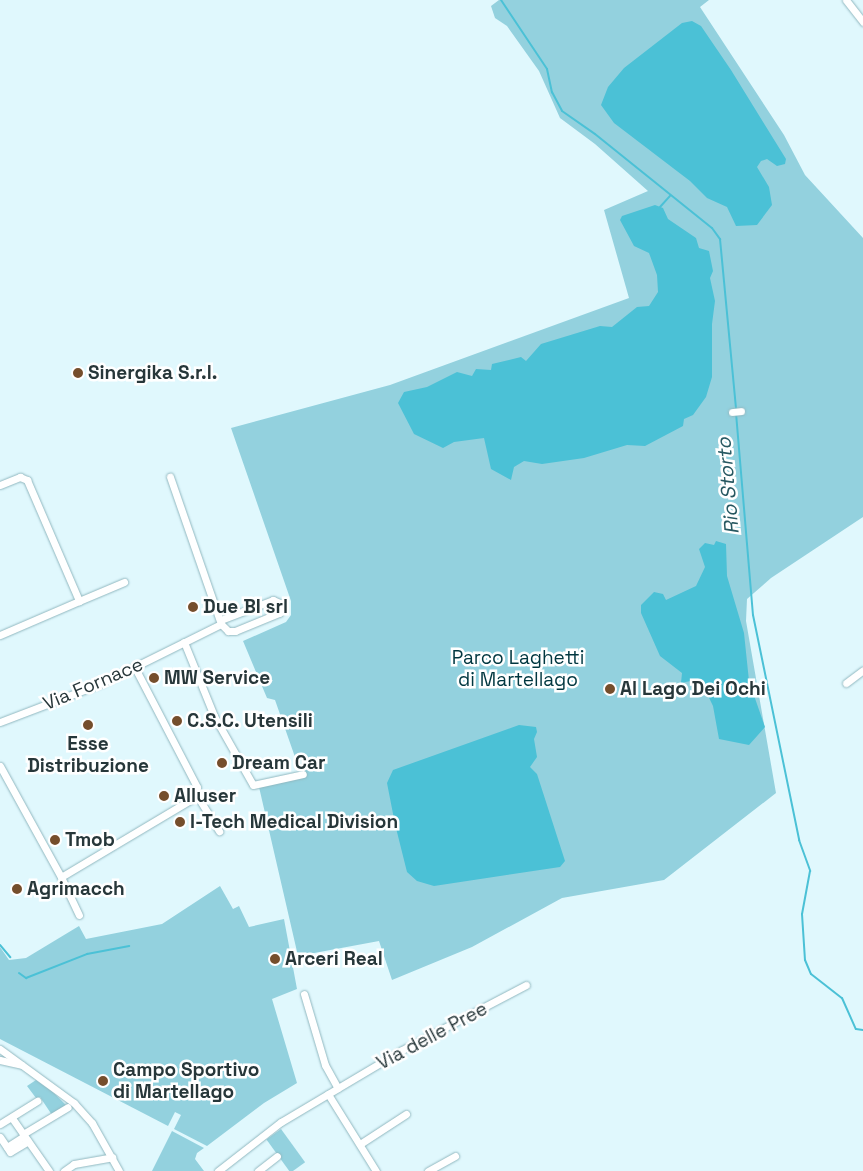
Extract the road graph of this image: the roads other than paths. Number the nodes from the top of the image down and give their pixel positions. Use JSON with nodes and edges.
{"nodes":[{"id":1,"x":846,"y":0,"type":"edge"},
{"id":2,"x":863,"y":22,"type":"edge"},
{"id":3,"x":740,"y":411,"type":"dead end"},
{"id":4,"x":732,"y":412,"type":"dead end"},
{"id":5,"x":170,"y":476,"type":"dead end"},
{"id":6,"x":0,"y":486,"type":"edge"},
{"id":7,"x":124,"y":582,"type":"dead end"},
{"id":8,"x":79,"y":601,"type":"junction"},
{"id":9,"x":221,"y":622,"type":"junction"},
{"id":10,"x":0,"y":634,"type":"edge"},
{"id":11,"x":184,"y":642,"type":"junction"},
{"id":12,"x":135,"y":668,"type":"junction"},
{"id":13,"x":863,"y":670,"type":"edge"},
{"id":14,"x":846,"y":683,"type":"dead end"},
{"id":15,"x":0,"y":722,"type":"edge"},
{"id":16,"x":0,"y":766,"type":"edge"},
{"id":17,"x":302,"y":774,"type":"dead end"},
{"id":18,"x":196,"y":794,"type":"junction"},
{"id":19,"x":219,"y":831,"type":"dead end"},
{"id":20,"x":60,"y":877,"type":"junction"},
{"id":21,"x":79,"y":915,"type":"dead end"},
{"id":22,"x":526,"y":985,"type":"dead end"},
{"id":23,"x":304,"y":994,"type":"dead end"},
{"id":24,"x":0,"y":1049,"type":"edge"},
{"id":25,"x":0,"y":1060,"type":"edge"},
{"id":26,"x":23,"y":1066,"type":"junction"},
{"id":27,"x":338,"y":1088,"type":"junction"},
{"id":28,"x":328,"y":1094,"type":"junction"},
{"id":29,"x":37,"y":1101,"type":"dead end"},
{"id":30,"x":68,"y":1107,"type":"dead end"},
{"id":31,"x":406,"y":1114,"type":"dead end"},
{"id":32,"x":12,"y":1118,"type":"junction"},
{"id":33,"x":0,"y":1124,"type":"edge"},
{"id":34,"x":0,"y":1137,"type":"edge"},
{"id":35,"x":25,"y":1137,"type":"junction"},
{"id":36,"x":360,"y":1144,"type":"junction"},
{"id":37,"x":277,"y":1156,"type":"dead end"},
{"id":38,"x":455,"y":1156,"type":"dead end"},
{"id":39,"x":112,"y":1157,"type":"junction"},
{"id":40,"x":432,"y":1170,"type":"edge"},
{"id":41,"x":49,"y":1171,"type":"edge"},
{"id":42,"x":64,"y":1171,"type":"edge"},
{"id":43,"x":119,"y":1171,"type":"edge"},
{"id":44,"x":218,"y":1171,"type":"edge"},
{"id":45,"x":258,"y":1171,"type":"edge"},
{"id":46,"x":376,"y":1171,"type":"edge"}],
"edges":[{"from":1,"to":2,"type":"street"},
{"from":3,"to":4,"type":"street"},
{"from":5,"to":9,"type":"street"},
{"from":6,"to":8,"type":"street"},
{"from":7,"to":8,"type":"street"},
{"from":8,"to":10,"type":"street"},
{"from":9,"to":9,"type":"street","name":"Via Fornace"},
{"from":9,"to":11,"type":"street","name":"Via Fornace"},
{"from":11,"to":12,"type":"street","name":"Via Fornace"},
{"from":11,"to":17,"type":"street"},
{"from":12,"to":15,"type":"street","name":"Via Fornace"},
{"from":12,"to":18,"type":"street"},
{"from":13,"to":14,"type":"street"},
{"from":16,"to":20,"type":"street"},
{"from":18,"to":19,"type":"street"},
{"from":18,"to":20,"type":"street"},
{"from":20,"to":21,"type":"street"},
{"from":22,"to":27,"type":"street","name":"Via delle Pree"},
{"from":23,"to":27,"type":"street"},
{"from":24,"to":26,"type":"street"},
{"from":25,"to":26,"type":"street"},
{"from":26,"to":39,"type":"street"},
{"from":27,"to":28,"type":"street","name":"Via delle Pree"},
{"from":28,"to":36,"type":"street"},
{"from":28,"to":44,"type":"street","name":"Via delle Pree"},
{"from":29,"to":32,"type":"street"},
{"from":30,"to":35,"type":"street"},
{"from":31,"to":36,"type":"street"},
{"from":32,"to":33,"type":"street"},
{"from":32,"to":35,"type":"street"},
{"from":34,"to":35,"type":"street"},
{"from":35,"to":41,"type":"street"},
{"from":36,"to":46,"type":"street"},
{"from":37,"to":45,"type":"street"},
{"from":38,"to":40,"type":"street"},
{"from":39,"to":42,"type":"street"},
{"from":39,"to":43,"type":"street"}]}
